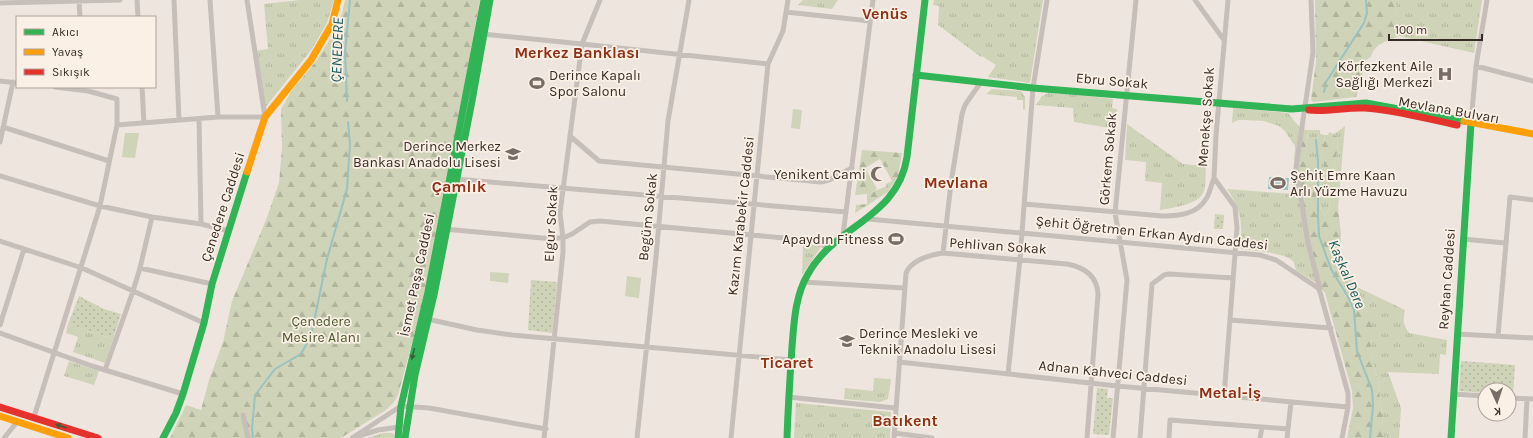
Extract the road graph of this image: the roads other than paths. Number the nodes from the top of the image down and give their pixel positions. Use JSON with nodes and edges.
{"nodes":[{"id":1,"x":120,"y":0,"type":"edge"},
{"id":2,"x":137,"y":0,"type":"edge"},
{"id":3,"x":174,"y":0,"type":"edge"},
{"id":4,"x":210,"y":0,"type":"edge"},
{"id":5,"x":247,"y":0,"type":"edge"},
{"id":6,"x":338,"y":0,"type":"edge"},
{"id":7,"x":484,"y":0,"type":"edge"},
{"id":8,"x":490,"y":0,"type":"edge"},
{"id":9,"x":600,"y":0,"type":"edge"},
{"id":10,"x":689,"y":0,"type":"edge"},
{"id":11,"x":788,"y":0,"type":"edge"},
{"id":12,"x":873,"y":0,"type":"edge"},
{"id":13,"x":925,"y":0,"type":"edge"},
{"id":14,"x":1047,"y":0,"type":"edge"},
{"id":15,"x":1136,"y":0,"type":"edge"},
{"id":16,"x":1195,"y":0,"type":"edge"},
{"id":17,"x":1228,"y":0,"type":"edge"},
{"id":18,"x":1311,"y":0,"type":"edge"},
{"id":19,"x":1487,"y":0,"type":"edge"},
{"id":20,"x":79,"y":1,"type":"edge"},
{"id":21,"x":0,"y":3,"type":"edge"},
{"id":22,"x":786,"y":12,"type":"junction"},
{"id":23,"x":80,"y":16,"type":"edge"},
{"id":24,"x":138,"y":16,"type":"edge"},
{"id":25,"x":870,"y":21,"type":"junction"},
{"id":26,"x":481,"y":34,"type":"junction"},
{"id":27,"x":1224,"y":40,"type":"junction"},
{"id":28,"x":582,"y":44,"type":"junction"},
{"id":29,"x":679,"y":55,"type":"junction"},
{"id":30,"x":768,"y":64,"type":"junction"},
{"id":31,"x":1476,"y":66,"type":"junction"},
{"id":32,"x":916,"y":75,"type":"junction"},
{"id":33,"x":0,"y":81,"type":"edge"},
{"id":34,"x":1533,"y":81,"type":"edge"},
{"id":35,"x":981,"y":82,"type":"junction"},
{"id":36,"x":15,"y":83,"type":"edge"},
{"id":37,"x":71,"y":88,"type":"edge"},
{"id":38,"x":142,"y":88,"type":"edge"},
{"id":39,"x":1033,"y":88,"type":"junction"},
{"id":40,"x":87,"y":89,"type":"edge"},
{"id":41,"x":1126,"y":95,"type":"junction"},
{"id":42,"x":1219,"y":103,"type":"junction"},
{"id":43,"x":1305,"y":109,"type":"junction"},
{"id":44,"x":218,"y":117,"type":"junction"},
{"id":45,"x":265,"y":117,"type":"junction"},
{"id":46,"x":199,"y":119,"type":"junction"},
{"id":47,"x":179,"y":120,"type":"junction"},
{"id":48,"x":144,"y":122,"type":"junction"},
{"id":49,"x":117,"y":125,"type":"junction"},
{"id":50,"x":1471,"y":125,"type":"junction"},
{"id":51,"x":3,"y":127,"type":"junction"},
{"id":52,"x":1533,"y":134,"type":"edge"},
{"id":53,"x":570,"y":136,"type":"junction"},
{"id":54,"x":1533,"y":138,"type":"edge"},
{"id":55,"x":0,"y":142,"type":"edge"},
{"id":56,"x":109,"y":161,"type":"junction"},
{"id":57,"x":665,"y":168,"type":"junction"},
{"id":58,"x":852,"y":168,"type":"junction"},
{"id":59,"x":0,"y":176,"type":"edge"},
{"id":60,"x":757,"y":176,"type":"junction"},
{"id":61,"x":1214,"y":178,"type":"junction"},
{"id":62,"x":454,"y":179,"type":"junction"},
{"id":63,"x":564,"y":189,"type":"junction"},
{"id":64,"x":662,"y":197,"type":"junction"},
{"id":65,"x":1533,"y":200,"type":"edge"},
{"id":66,"x":1024,"y":204,"type":"junction"},
{"id":67,"x":753,"y":205,"type":"junction"},
{"id":68,"x":100,"y":206,"type":"junction"},
{"id":69,"x":846,"y":212,"type":"junction"},
{"id":70,"x":1115,"y":213,"type":"junction"},
{"id":71,"x":152,"y":217,"type":"junction"},
{"id":72,"x":868,"y":219,"type":"junction"},
{"id":73,"x":200,"y":224,"type":"junction"},
{"id":74,"x":946,"y":226,"type":"junction"},
{"id":75,"x":659,"y":227,"type":"junction"},
{"id":76,"x":444,"y":229,"type":"junction"},
{"id":77,"x":229,"y":231,"type":"junction"},
{"id":78,"x":1021,"y":232,"type":"junction"},
{"id":79,"x":751,"y":235,"type":"junction"},
{"id":80,"x":843,"y":235,"type":"junction"},
{"id":81,"x":563,"y":238,"type":"junction"},
{"id":82,"x":1463,"y":239,"type":"junction"},
{"id":83,"x":0,"y":241,"type":"edge"},
{"id":84,"x":1120,"y":242,"type":"junction"},
{"id":85,"x":1505,"y":243,"type":"junction"},
{"id":86,"x":24,"y":249,"type":"junction"},
{"id":87,"x":827,"y":250,"type":"junction"},
{"id":88,"x":1235,"y":252,"type":"junction"},
{"id":89,"x":943,"y":253,"type":"junction"},
{"id":90,"x":1020,"y":259,"type":"junction"},
{"id":91,"x":82,"y":268,"type":"junction"},
{"id":92,"x":140,"y":268,"type":"junction"},
{"id":93,"x":1233,"y":278,"type":"junction"},
{"id":94,"x":803,"y":282,"type":"junction"},
{"id":95,"x":212,"y":284,"type":"junction"},
{"id":96,"x":904,"y":288,"type":"junction"},
{"id":97,"x":133,"y":291,"type":"junction"},
{"id":98,"x":1320,"y":292,"type":"junction"},
{"id":99,"x":425,"y":318,"type":"junction"},
{"id":100,"x":1230,"y":320,"type":"junction"},
{"id":101,"x":204,"y":323,"type":"junction"},
{"id":102,"x":0,"y":325,"type":"edge"},
{"id":103,"x":1331,"y":328,"type":"junction"},
{"id":104,"x":0,"y":333,"type":"edge"},
{"id":105,"x":1457,"y":334,"type":"junction"},
{"id":106,"x":1498,"y":336,"type":"junction"},
{"id":107,"x":1533,"y":338,"type":"edge"},
{"id":108,"x":554,"y":339,"type":"junction"},
{"id":109,"x":647,"y":346,"type":"junction"},
{"id":110,"x":55,"y":352,"type":"junction"},
{"id":111,"x":739,"y":355,"type":"junction"},
{"id":112,"x":791,"y":360,"type":"junction"},
{"id":113,"x":899,"y":362,"type":"junction"},
{"id":114,"x":105,"y":370,"type":"junction"},
{"id":115,"x":1008,"y":374,"type":"junction"},
{"id":116,"x":1091,"y":383,"type":"junction"},
{"id":117,"x":1117,"y":386,"type":"junction"},
{"id":118,"x":1144,"y":389,"type":"junction"},
{"id":119,"x":183,"y":394,"type":"junction"},
{"id":120,"x":1453,"y":394,"type":"junction"},
{"id":121,"x":1224,"y":396,"type":"junction"},
{"id":122,"x":1477,"y":396,"type":"edge"},
{"id":123,"x":788,"y":397,"type":"junction"},
{"id":124,"x":1517,"y":398,"type":"edge"},
{"id":125,"x":1527,"y":399,"type":"junction"},
{"id":126,"x":1533,"y":399,"type":"edge"},
{"id":127,"x":1291,"y":402,"type":"junction"},
{"id":128,"x":401,"y":406,"type":"junction"},
{"id":129,"x":409,"y":406,"type":"junction"},
{"id":130,"x":0,"y":407,"type":"edge"},
{"id":131,"x":1348,"y":407,"type":"junction"},
{"id":132,"x":895,"y":408,"type":"junction"},
{"id":133,"x":243,"y":415,"type":"dead end"},
{"id":134,"x":0,"y":416,"type":"edge"},
{"id":135,"x":34,"y":417,"type":"junction"},
{"id":136,"x":17,"y":422,"type":"junction"},
{"id":137,"x":402,"y":426,"type":"junction"},
{"id":138,"x":1262,"y":427,"type":"junction"},
{"id":139,"x":1288,"y":428,"type":"junction"},
{"id":140,"x":546,"y":429,"type":"junction"},
{"id":141,"x":894,"y":436,"type":"edge"},
{"id":142,"x":4,"y":438,"type":"edge"},
{"id":143,"x":68,"y":438,"type":"edge"},
{"id":144,"x":98,"y":438,"type":"edge"},
{"id":145,"x":163,"y":438,"type":"edge"},
{"id":146,"x":248,"y":438,"type":"edge"},
{"id":147,"x":352,"y":438,"type":"edge"},
{"id":148,"x":398,"y":438,"type":"edge"},
{"id":149,"x":404,"y":438,"type":"edge"},
{"id":150,"x":544,"y":438,"type":"edge"},
{"id":151,"x":637,"y":438,"type":"edge"},
{"id":152,"x":730,"y":438,"type":"edge"},
{"id":153,"x":787,"y":438,"type":"edge"},
{"id":154,"x":932,"y":438,"type":"edge"},
{"id":155,"x":1087,"y":438,"type":"edge"},
{"id":156,"x":1113,"y":438,"type":"edge"},
{"id":157,"x":1140,"y":438,"type":"edge"},
{"id":158,"x":1168,"y":438,"type":"edge"},
{"id":159,"x":1260,"y":438,"type":"edge"},
{"id":160,"x":1287,"y":438,"type":"edge"},
{"id":161,"x":1342,"y":438,"type":"edge"},
{"id":162,"x":1451,"y":438,"type":"edge"},
{"id":163,"x":1525,"y":438,"type":"edge"}],
"edges":[{"from":1,"to":20,"type":"street"},
{"from":2,"to":24,"type":"street"},
{"from":3,"to":47,"type":"street"},
{"from":4,"to":44,"type":"street"},
{"from":5,"to":45,"type":"street"},
{"from":6,"to":45,"type":"street","name":"Çenedere Caddesi"},
{"from":7,"to":26,"type":"street","name":"İsmet Paşa Caddesi"},
{"from":8,"to":26,"type":"street","name":"İsmet Paşa Caddesi"},
{"from":9,"to":28,"type":"street","name":"Elgur Sokak"},
{"from":10,"to":29,"type":"street","name":"Begüm Sokak"},
{"from":11,"to":22,"type":"street","name":"Kazım Karabekir Caddesi"},
{"from":12,"to":25,"type":"street"},
{"from":13,"to":32,"type":"street"},
{"from":14,"to":39,"type":"street"},
{"from":15,"to":41,"type":"street","name":"Görkem Sokak"},
{"from":16,"to":27,"type":"street"},
{"from":17,"to":27,"type":"street","name":"Menekşe Sokak"},
{"from":18,"to":43,"type":"street"},
{"from":19,"to":31,"type":"street"},
{"from":20,"to":21,"type":"street"},
{"from":20,"to":23,"type":"street"},
{"from":22,"to":25,"type":"street"},
{"from":22,"to":30,"type":"street","name":"Kazım Karabekir Caddesi"},
{"from":25,"to":58,"type":"street"},
{"from":26,"to":28,"type":"street"},
{"from":26,"to":62,"type":"street","name":"İsmet Paşa Caddesi"},
{"from":27,"to":42,"type":"street","name":"Menekşe Sokak"},
{"from":28,"to":29,"type":"street"},
{"from":28,"to":53,"type":"street","name":"Elgur Sokak"},
{"from":29,"to":30,"type":"street"},
{"from":29,"to":57,"type":"street","name":"Begüm Sokak"},
{"from":30,"to":60,"type":"street","name":"Kazım Karabekir Caddesi"},
{"from":31,"to":34,"type":"street"},
{"from":31,"to":50,"type":"street"},
{"from":32,"to":35,"type":"street","name":"Ebru Sokak"},
{"from":32,"to":72,"type":"street"},
{"from":33,"to":36,"type":"street"},
{"from":35,"to":39,"type":"street","name":"Ebru Sokak"},
{"from":35,"to":74,"type":"street"},
{"from":36,"to":51,"type":"street"},
{"from":37,"to":40,"type":"street"},
{"from":38,"to":48,"type":"street"},
{"from":39,"to":41,"type":"street","name":"Ebru Sokak"},
{"from":39,"to":66,"type":"street"},
{"from":40,"to":49,"type":"street"},
{"from":41,"to":42,"type":"street","name":"Ebru Sokak"},
{"from":41,"to":70,"type":"street","name":"Görkem Sokak"},
{"from":42,"to":43,"type":"street","name":"Ebru Sokak"},
{"from":42,"to":61,"type":"street","name":"Menekşe Sokak"},
{"from":43,"to":50,"type":"street","name":"Mevlana Bulvarı"},
{"from":43,"to":98,"type":"street"},
{"from":44,"to":45,"type":"street"},
{"from":44,"to":46,"type":"street"},
{"from":45,"to":77,"type":"street","name":"Çenedere Caddesi"},
{"from":46,"to":47,"type":"street"},
{"from":46,"to":73,"type":"street"},
{"from":47,"to":48,"type":"street"},
{"from":48,"to":49,"type":"street"},
{"from":49,"to":56,"type":"street"},
{"from":50,"to":52,"type":"street","name":"Mevlana Bulvarı"},
{"from":50,"to":54,"type":"street","name":"Mevlana Bulvarı"},
{"from":50,"to":82,"type":"street","name":"Reyhan Caddesi"},
{"from":51,"to":55,"type":"street"},
{"from":51,"to":56,"type":"street"},
{"from":53,"to":57,"type":"street"},
{"from":53,"to":63,"type":"street","name":"Elgur Sokak"},
{"from":56,"to":68,"type":"street"},
{"from":57,"to":60,"type":"street"},
{"from":57,"to":64,"type":"street","name":"Begüm Sokak"},
{"from":58,"to":60,"type":"street"},
{"from":58,"to":69,"type":"street"},
{"from":59,"to":68,"type":"street"},
{"from":60,"to":67,"type":"street","name":"Kazım Karabekir Caddesi"},
{"from":61,"to":70,"type":"street"},
{"from":61,"to":88,"type":"street","name":"Menekşe Sokak"},
{"from":62,"to":63,"type":"street"},
{"from":62,"to":76,"type":"street","name":"İsmet Paşa Caddesi"},
{"from":63,"to":64,"type":"street"},
{"from":63,"to":81,"type":"street","name":"Elgur Sokak"},
{"from":64,"to":67,"type":"street"},
{"from":64,"to":75,"type":"street","name":"Begüm Sokak"},
{"from":65,"to":85,"type":"street"},
{"from":66,"to":70,"type":"street"},
{"from":66,"to":78,"type":"street"},
{"from":67,"to":69,"type":"street"},
{"from":67,"to":79,"type":"street","name":"Kazım Karabekir Caddesi"},
{"from":68,"to":71,"type":"street"},
{"from":68,"to":91,"type":"street"},
{"from":69,"to":80,"type":"street"},
{"from":70,"to":84,"type":"street","name":"Görkem Sokak"},
{"from":71,"to":73,"type":"street"},
{"from":71,"to":92,"type":"street"},
{"from":72,"to":74,"type":"street","name":"Şehit Öğretmen Erkan Aydın Caddesi"},
{"from":72,"to":80,"type":"street"},
{"from":73,"to":77,"type":"street"},
{"from":74,"to":78,"type":"street","name":"Şehit Öğretmen Erkan Aydın Caddesi"},
{"from":74,"to":89,"type":"street"},
{"from":75,"to":79,"type":"street"},
{"from":75,"to":81,"type":"street"},
{"from":75,"to":109,"type":"street","name":"Begüm Sokak"},
{"from":76,"to":81,"type":"street"},
{"from":76,"to":99,"type":"street","name":"İsmet Paşa Caddesi"},
{"from":77,"to":95,"type":"street","name":"Çenedere Caddesi"},
{"from":78,"to":84,"type":"street","name":"Şehit Öğretmen Erkan Aydın Caddesi"},
{"from":78,"to":90,"type":"street"},
{"from":79,"to":87,"type":"street"},
{"from":79,"to":111,"type":"street","name":"Kazım Karabekir Caddesi"},
{"from":80,"to":87,"type":"street"},
{"from":81,"to":108,"type":"street","name":"Elgur Sokak"},
{"from":82,"to":85,"type":"street"},
{"from":82,"to":105,"type":"street","name":"Reyhan Caddesi"},
{"from":83,"to":86,"type":"street"},
{"from":84,"to":88,"type":"street","name":"Şehit Öğretmen Erkan Aydın Caddesi"},
{"from":84,"to":117,"type":"street","name":"Görkem Sokak"},
{"from":85,"to":106,"type":"street"},
{"from":86,"to":91,"type":"street"},
{"from":86,"to":102,"type":"street"},
{"from":87,"to":94,"type":"street"},
{"from":88,"to":93,"type":"street","name":"Menekşe Sokak"},
{"from":88,"to":98,"type":"street","name":"Şehit Öğretmen Erkan Aydın Caddesi"},
{"from":89,"to":90,"type":"street","name":"Pehlivan Sokak"},
{"from":89,"to":96,"type":"street","name":"Pehlivan Sokak"},
{"from":90,"to":115,"type":"street"},
{"from":90,"to":116,"type":"street","name":"Pehlivan Sokak"},
{"from":91,"to":97,"type":"street"},
{"from":91,"to":110,"type":"street"},
{"from":92,"to":95,"type":"street"},
{"from":92,"to":97,"type":"street"},
{"from":93,"to":100,"type":"street","name":"Menekşe Sokak"},
{"from":93,"to":118,"type":"street"},
{"from":94,"to":96,"type":"street"},
{"from":94,"to":112,"type":"street"},
{"from":95,"to":101,"type":"street","name":"Çenedere Caddesi"},
{"from":96,"to":113,"type":"street","name":"Pehlivan Sokak"},
{"from":97,"to":101,"type":"street"},
{"from":97,"to":114,"type":"street"},
{"from":98,"to":103,"type":"street"},
{"from":99,"to":108,"type":"street"},
{"from":99,"to":128,"type":"street","name":"İsmet Paşa Caddesi","one_way":true},
{"from":99,"to":129,"type":"street","name":"İsmet Paşa Caddesi"},
{"from":100,"to":103,"type":"street"},
{"from":100,"to":121,"type":"street","name":"Menekşe Sokak"},
{"from":101,"to":119,"type":"street","name":"Çenedere Caddesi"},
{"from":103,"to":131,"type":"street"},
{"from":104,"to":110,"type":"street"},
{"from":105,"to":106,"type":"street"},
{"from":105,"to":120,"type":"street","name":"Reyhan Caddesi"},
{"from":106,"to":107,"type":"street"},
{"from":108,"to":109,"type":"street"},
{"from":108,"to":140,"type":"street","name":"Elgur Sokak"},
{"from":109,"to":111,"type":"street"},
{"from":109,"to":151,"type":"street","name":"Begüm Sokak"},
{"from":110,"to":114,"type":"street"},
{"from":110,"to":135,"type":"street"},
{"from":111,"to":112,"type":"street"},
{"from":111,"to":152,"type":"street","name":"Kazım Karabekir Caddesi"},
{"from":112,"to":123,"type":"street"},
{"from":113,"to":115,"type":"street","name":"Adnan Kahveci Caddesi"},
{"from":113,"to":132,"type":"street","name":"Pehlivan Sokak"},
{"from":114,"to":119,"type":"street"},
{"from":115,"to":116,"type":"street","name":"Adnan Kahveci Caddesi"},
{"from":116,"to":117,"type":"street","name":"Adnan Kahveci Caddesi"},
{"from":116,"to":155,"type":"street","name":"Pehlivan Sokak"},
{"from":117,"to":118,"type":"street","name":"Adnan Kahveci Caddesi"},
{"from":117,"to":156,"type":"street","name":"Görkem Sokak"},
{"from":118,"to":121,"type":"street","name":"Adnan Kahveci Caddesi"},
{"from":118,"to":157,"type":"street"},
{"from":119,"to":145,"type":"street","name":"Çenedere Caddesi"},
{"from":120,"to":122,"type":"street"},
{"from":120,"to":162,"type":"street","name":"Reyhan Caddesi"},
{"from":121,"to":127,"type":"street","name":"Adnan Kahveci Caddesi"},
{"from":123,"to":132,"type":"street"},
{"from":123,"to":153,"type":"street"},
{"from":124,"to":125,"type":"street"},
{"from":125,"to":126,"type":"street"},
{"from":125,"to":163,"type":"street"},
{"from":127,"to":131,"type":"street","name":"Adnan Kahveci Caddesi"},
{"from":127,"to":139,"type":"street"},
{"from":128,"to":129,"type":"street"},
{"from":128,"to":137,"type":"street","name":"İsmet Paşa Caddesi"},
{"from":128,"to":147,"type":"street"},
{"from":129,"to":137,"type":"street","name":"İsmet Paşa Caddesi"},
{"from":129,"to":140,"type":"street"},
{"from":130,"to":135,"type":"street"},
{"from":131,"to":161,"type":"street"},
{"from":132,"to":141,"type":"street","name":"Pehlivan Sokak"},
{"from":133,"to":146,"type":"street"},
{"from":134,"to":136,"type":"street"},
{"from":144,"to":135,"type":"street","one_way":true},
{"from":136,"to":142,"type":"street"},
{"from":136,"to":143,"type":"street"},
{"from":137,"to":147,"type":"street"},
{"from":137,"to":148,"type":"street","name":"İsmet Paşa Caddesi"},
{"from":137,"to":149,"type":"street","name":"İsmet Paşa Caddesi"},
{"from":138,"to":139,"type":"street"},
{"from":138,"to":158,"type":"street"},
{"from":138,"to":159,"type":"street"},
{"from":139,"to":160,"type":"street"},
{"from":140,"to":150,"type":"street","name":"Elgur Sokak"},
{"from":141,"to":154,"type":"street"}]}
